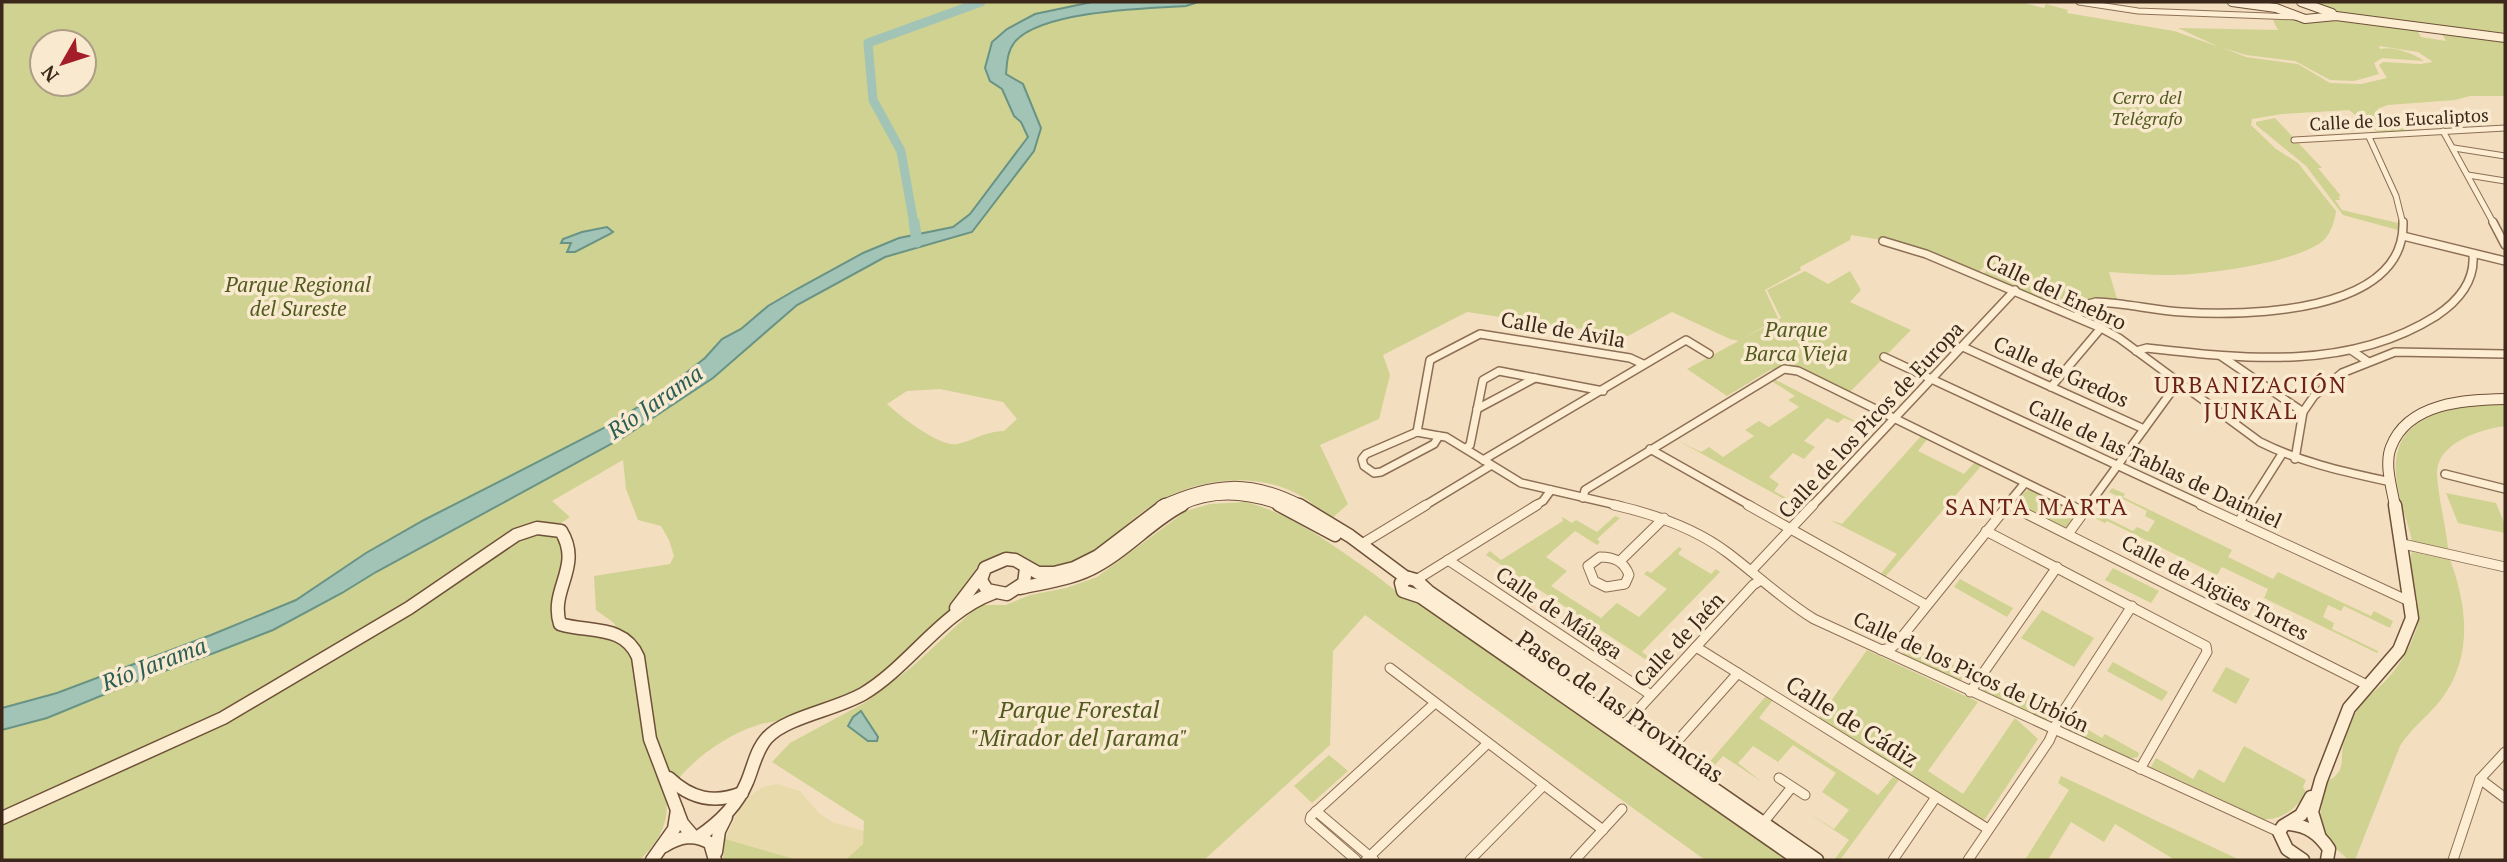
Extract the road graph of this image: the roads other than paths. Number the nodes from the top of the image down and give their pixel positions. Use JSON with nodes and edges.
{"nodes":[{"id":1,"x":2079,"y":2,"type":"edge"},
{"id":2,"x":2232,"y":2,"type":"edge"},
{"id":3,"x":2249,"y":2,"type":"edge"},
{"id":4,"x":2301,"y":2,"type":"edge"},
{"id":5,"x":2281,"y":9,"type":"edge"},
{"id":6,"x":2319,"y":9,"type":"edge"},
{"id":7,"x":2505,"y":37,"type":"edge"},
{"id":8,"x":2505,"y":130,"type":"edge"},
{"id":9,"x":2443,"y":131,"type":"junction"},
{"id":10,"x":2369,"y":137,"type":"junction"},
{"id":11,"x":2294,"y":140,"type":"dead end"},
{"id":12,"x":2454,"y":148,"type":"junction"},
{"id":13,"x":2505,"y":156,"type":"edge"},
{"id":14,"x":2468,"y":175,"type":"junction"},
{"id":15,"x":2505,"y":181,"type":"edge"},
{"id":16,"x":2403,"y":236,"type":"junction"},
{"id":17,"x":1883,"y":241,"type":"dead end"},
{"id":18,"x":2505,"y":245,"type":"edge"},
{"id":19,"x":2473,"y":255,"type":"junction"},
{"id":20,"x":2505,"y":261,"type":"edge"},
{"id":21,"x":2015,"y":290,"type":"junction"},
{"id":22,"x":2076,"y":316,"type":"junction"},
{"id":23,"x":2101,"y":328,"type":"junction"},
{"id":24,"x":2382,"y":342,"type":"junction"},
{"id":25,"x":1963,"y":347,"type":"junction"},
{"id":26,"x":2351,"y":350,"type":"junction"},
{"id":27,"x":2136,"y":351,"type":"junction"},
{"id":28,"x":2395,"y":352,"type":"junction"},
{"id":29,"x":1709,"y":354,"type":"dead end"},
{"id":30,"x":2505,"y":354,"type":"edge"},
{"id":31,"x":2221,"y":355,"type":"junction"},
{"id":32,"x":1884,"y":356,"type":"dead end"},
{"id":33,"x":2367,"y":361,"type":"junction"},
{"id":34,"x":1643,"y":364,"type":"junction"},
{"id":35,"x":1536,"y":377,"type":"junction"},
{"id":36,"x":1933,"y":379,"type":"junction"},
{"id":37,"x":2181,"y":384,"type":"junction"},
{"id":38,"x":2051,"y":387,"type":"junction"},
{"id":39,"x":1603,"y":391,"type":"junction"},
{"id":40,"x":2505,"y":399,"type":"edge"},
{"id":41,"x":1477,"y":409,"type":"junction"},
{"id":42,"x":2303,"y":412,"type":"junction"},
{"id":43,"x":1895,"y":419,"type":"junction"},
{"id":44,"x":2144,"y":429,"type":"junction"},
{"id":45,"x":1417,"y":432,"type":"junction"},
{"id":46,"x":1439,"y":435,"type":"junction"},
{"id":47,"x":1466,"y":448,"type":"junction"},
{"id":48,"x":1650,"y":449,"type":"junction"},
{"id":49,"x":2282,"y":454,"type":"junction"},
{"id":50,"x":2295,"y":459,"type":"junction"},
{"id":51,"x":1487,"y":463,"type":"junction"},
{"id":52,"x":2118,"y":466,"type":"junction"},
{"id":53,"x":2445,"y":474,"type":"dead end"},
{"id":54,"x":2391,"y":482,"type":"junction"},
{"id":55,"x":2025,"y":484,"type":"junction"},
{"id":56,"x":2505,"y":489,"type":"edge"},
{"id":57,"x":1551,"y":490,"type":"junction"},
{"id":58,"x":1583,"y":498,"type":"junction"},
{"id":59,"x":2008,"y":504,"type":"junction"},
{"id":60,"x":2084,"y":512,"type":"junction"},
{"id":61,"x":1664,"y":518,"type":"junction"},
{"id":62,"x":2239,"y":523,"type":"junction"},
{"id":63,"x":1792,"y":530,"type":"junction"},
{"id":64,"x":1986,"y":531,"type":"junction"},
{"id":65,"x":2068,"y":534,"type":"junction"},
{"id":66,"x":2403,"y":544,"type":"junction"},
{"id":67,"x":1360,"y":545,"type":"junction"},
{"id":68,"x":1448,"y":560,"type":"junction"},
{"id":69,"x":1620,"y":561,"type":"junction"},
{"id":70,"x":2057,"y":567,"type":"junction"},
{"id":71,"x":2505,"y":567,"type":"edge"},
{"id":72,"x":1026,"y":568,"type":"junction"},
{"id":73,"x":1751,"y":571,"type":"junction"},
{"id":74,"x":982,"y":574,"type":"junction"},
{"id":75,"x":1761,"y":580,"type":"junction"},
{"id":76,"x":1412,"y":584,"type":"junction"},
{"id":77,"x":1020,"y":588,"type":"junction"},
{"id":78,"x":993,"y":593,"type":"junction"},
{"id":79,"x":2412,"y":603,"type":"junction"},
{"id":80,"x":1926,"y":605,"type":"junction"},
{"id":81,"x":2132,"y":606,"type":"junction"},
{"id":82,"x":943,"y":627,"type":"junction"},
{"id":83,"x":1897,"y":643,"type":"junction"},
{"id":84,"x":1696,"y":647,"type":"junction"},
{"id":85,"x":1880,"y":650,"type":"junction"},
{"id":86,"x":1903,"y":660,"type":"junction"},
{"id":87,"x":1390,"y":668,"type":"dead end"},
{"id":88,"x":1738,"y":673,"type":"junction"},
{"id":89,"x":2367,"y":685,"type":"junction"},
{"id":90,"x":1970,"y":692,"type":"junction"},
{"id":91,"x":1651,"y":695,"type":"junction"},
{"id":92,"x":1435,"y":703,"type":"junction"},
{"id":93,"x":1623,"y":726,"type":"junction"},
{"id":94,"x":2054,"y":730,"type":"junction"},
{"id":95,"x":1488,"y":743,"type":"junction"},
{"id":96,"x":2505,"y":751,"type":"edge"},
{"id":97,"x":1665,"y":755,"type":"junction"},
{"id":98,"x":2140,"y":769,"type":"junction"},
{"id":99,"x":664,"y":771,"type":"junction"},
{"id":100,"x":1779,"y":778,"type":"dead end"},
{"id":101,"x":2480,"y":779,"type":"junction"},
{"id":102,"x":2321,"y":780,"type":"junction"},
{"id":103,"x":1544,"y":785,"type":"junction"},
{"id":104,"x":1792,"y":787,"type":"junction"},
{"id":105,"x":742,"y":793,"type":"junction"},
{"id":106,"x":1805,"y":795,"type":"dead end"},
{"id":107,"x":1936,"y":797,"type":"junction"},
{"id":108,"x":2505,"y":798,"type":"edge"},
{"id":109,"x":677,"y":804,"type":"junction"},
{"id":110,"x":1622,"y":809,"type":"dead end"},
{"id":111,"x":730,"y":810,"type":"junction"},
{"id":112,"x":1316,"y":811,"type":"junction"},
{"id":113,"x":2,"y":818,"type":"edge"},
{"id":114,"x":1763,"y":823,"type":"junction"},
{"id":115,"x":2285,"y":828,"type":"junction"},
{"id":116,"x":1603,"y":830,"type":"junction"},
{"id":117,"x":1987,"y":830,"type":"junction"},
{"id":118,"x":2319,"y":835,"type":"junction"},
{"id":119,"x":696,"y":836,"type":"junction"},
{"id":120,"x":664,"y":846,"type":"junction"},
{"id":121,"x":2288,"y":855,"type":"edge"},
{"id":122,"x":715,"y":857,"type":"edge"},
{"id":123,"x":2332,"y":858,"type":"edge"},
{"id":124,"x":1370,"y":859,"type":"edge"},
{"id":125,"x":652,"y":860,"type":"edge"},
{"id":126,"x":1356,"y":860,"type":"edge"},
{"id":127,"x":1470,"y":860,"type":"edge"},
{"id":128,"x":1575,"y":860,"type":"edge"},
{"id":129,"x":1800,"y":860,"type":"edge"},
{"id":130,"x":1817,"y":860,"type":"edge"},
{"id":131,"x":1894,"y":860,"type":"edge"},
{"id":132,"x":1968,"y":860,"type":"edge"},
{"id":133,"x":2303,"y":860,"type":"edge"},
{"id":134,"x":2453,"y":860,"type":"edge"}],
"edges":[{"from":1,"to":5,"type":"street"},
{"from":2,"to":5,"type":"main road"},
{"from":3,"to":5,"type":"main road"},
{"from":4,"to":6,"type":"main road"},
{"from":5,"to":6,"type":"main road"},
{"from":6,"to":7,"type":"main road"},
{"from":8,"to":9,"type":"street","name":"Calle de los Eucaliptos"},
{"from":9,"to":10,"type":"street","name":"Calle de los Eucaliptos"},
{"from":9,"to":12,"type":"street"},
{"from":10,"to":11,"type":"street","name":"Calle de los Eucaliptos"},
{"from":10,"to":16,"type":"street"},
{"from":12,"to":13,"type":"street"},
{"from":12,"to":14,"type":"street"},
{"from":14,"to":15,"type":"street"},
{"from":14,"to":18,"type":"street"},
{"from":16,"to":19,"type":"street"},
{"from":16,"to":22,"type":"street"},
{"from":17,"to":21,"type":"street","name":"Calle del Enebro"},
{"from":19,"to":20,"type":"street"},
{"from":19,"to":24,"type":"street"},
{"from":21,"to":22,"type":"street","name":"Calle del Enebro"},
{"from":21,"to":25,"type":"street","name":"Calle de los Picos de Europa"},
{"from":22,"to":23,"type":"street","name":"Calle del Enebro"},
{"from":23,"to":27,"type":"street","name":"Calle del Enebro"},
{"from":23,"to":38,"type":"street"},
{"from":24,"to":26,"type":"street"},
{"from":24,"to":28,"type":"street"},
{"from":25,"to":36,"type":"street","name":"Calle de los Picos de Europa"},
{"from":25,"to":38,"type":"street","name":"Calle de Gredos"},
{"from":26,"to":31,"type":"street"},
{"from":26,"to":33,"type":"street"},
{"from":27,"to":31,"type":"street"},
{"from":27,"to":37,"type":"street","name":"Calle del Enebro"},
{"from":28,"to":30,"type":"street"},
{"from":28,"to":33,"type":"street"},
{"from":29,"to":34,"type":"street"},
{"from":31,"to":42,"type":"street"},
{"from":32,"to":36,"type":"street","name":"Calle de las Tablas de Daimiel"},
{"from":33,"to":42,"type":"street"},
{"from":34,"to":39,"type":"street"},
{"from":34,"to":45,"type":"street","name":"Calle de Ávila"},
{"from":35,"to":39,"type":"street"},
{"from":35,"to":41,"type":"street"},
{"from":35,"to":41,"type":"street"},
{"from":36,"to":43,"type":"street","name":"Calle de los Picos de Europa"},
{"from":36,"to":52,"type":"street","name":"Calle de las Tablas de Daimiel"},
{"from":37,"to":44,"type":"street"},
{"from":37,"to":49,"type":"street","name":"Calle del Enebro"},
{"from":38,"to":44,"type":"street","name":"Calle de Gredos"},
{"from":39,"to":51,"type":"street"},
{"from":40,"to":54,"type":"main road"},
{"from":41,"to":47,"type":"street"},
{"from":42,"to":50,"type":"street"},
{"from":43,"to":48,"type":"street"},
{"from":43,"to":55,"type":"street"},
{"from":43,"to":63,"type":"street","name":"Calle de los Picos de Europa"},
{"from":44,"to":52,"type":"street"},
{"from":45,"to":46,"type":"street","name":"Calle de los Picos de Urbión"},
{"from":45,"to":46,"type":"street"},
{"from":46,"to":47,"type":"street","name":"Calle de los Picos de Urbión"},
{"from":47,"to":51,"type":"street","name":"Calle de los Picos de Urbión"},
{"from":48,"to":58,"type":"street"},
{"from":48,"to":63,"type":"street"},
{"from":49,"to":50,"type":"street","name":"Calle del Enebro"},
{"from":49,"to":62,"type":"street"},
{"from":50,"to":54,"type":"street","name":"Calle del Enebro"},
{"from":51,"to":57,"type":"street","name":"Calle de los Picos de Urbión"},
{"from":51,"to":67,"type":"street"},
{"from":52,"to":60,"type":"street"},
{"from":52,"to":62,"type":"street","name":"Calle de las Tablas de Daimiel"},
{"from":53,"to":56,"type":"street"},
{"from":54,"to":66,"type":"main road"},
{"from":55,"to":59,"type":"street"},
{"from":55,"to":60,"type":"street"},
{"from":57,"to":58,"type":"street","name":"Calle de los Picos de Urbión"},
{"from":57,"to":68,"type":"street"},
{"from":58,"to":61,"type":"street","name":"Calle de los Picos de Urbión"},
{"from":59,"to":64,"type":"street"},
{"from":59,"to":65,"type":"street","name":"Calle de Aigües Tortes"},
{"from":60,"to":65,"type":"street"},
{"from":61,"to":69,"type":"street"},
{"from":61,"to":73,"type":"street","name":"Calle de los Picos de Urbión"},
{"from":62,"to":79,"type":"street","name":"Calle de las Tablas de Daimiel"},
{"from":63,"to":73,"type":"street","name":"Calle de los Picos de Europa"},
{"from":63,"to":80,"type":"street"},
{"from":64,"to":70,"type":"street"},
{"from":64,"to":80,"type":"street"},
{"from":65,"to":89,"type":"street","name":"Calle de Aigües Tortes"},
{"from":66,"to":71,"type":"street"},
{"from":66,"to":79,"type":"main road"},
{"from":67,"to":72,"type":"main road","name":"Paseo de las Provincias"},
{"from":67,"to":76,"type":"main road","name":"Paseo de las Provincias"},
{"from":68,"to":76,"type":"street"},
{"from":68,"to":91,"type":"street","name":"Calle de Málaga"},
{"from":69,"to":69,"type":"street"},
{"from":70,"to":81,"type":"street"},
{"from":70,"to":90,"type":"street"},
{"from":72,"to":74,"type":"main road"},
{"from":72,"to":77,"type":"main road"},
{"from":73,"to":75,"type":"street","name":"Calle de los Picos de Urbión"},
{"from":74,"to":78,"type":"main road"},
{"from":74,"to":82,"type":"main road"},
{"from":75,"to":84,"type":"street","name":"Calle de Jaén"},
{"from":75,"to":85,"type":"street","name":"Calle de los Picos de Urbión"},
{"from":76,"to":77,"type":"main road","name":"Paseo de las Provincias"},
{"from":76,"to":93,"type":"main road","name":"Paseo de las Provincias"},
{"from":76,"to":129,"type":"main road","name":"Paseo de las Provincias"},
{"from":77,"to":78,"type":"main road"},
{"from":78,"to":82,"type":"main road"},
{"from":79,"to":89,"type":"main road"},
{"from":80,"to":83,"type":"street"},
{"from":81,"to":94,"type":"street"},
{"from":81,"to":98,"type":"street"},
{"from":82,"to":105,"type":"main road"},
{"from":83,"to":85,"type":"street"},
{"from":83,"to":86,"type":"street"},
{"from":84,"to":88,"type":"street","name":"Calle de Cádiz"},
{"from":84,"to":91,"type":"street","name":"Calle de Jaén"},
{"from":85,"to":86,"type":"street","name":"Calle de los Picos de Urbión"},
{"from":86,"to":90,"type":"street","name":"Calle de los Picos de Urbión"},
{"from":87,"to":92,"type":"street"},
{"from":88,"to":97,"type":"street"},
{"from":88,"to":107,"type":"street","name":"Calle de Cádiz"},
{"from":89,"to":102,"type":"main road"},
{"from":90,"to":94,"type":"street","name":"Calle de los Picos de Urbión"},
{"from":91,"to":93,"type":"street","name":"Calle de Jaén"},
{"from":92,"to":95,"type":"street"},
{"from":92,"to":112,"type":"street"},
{"from":93,"to":97,"type":"main road","name":"Paseo de las Provincias"},
{"from":94,"to":98,"type":"street","name":"Calle de los Picos de Urbión"},
{"from":94,"to":117,"type":"street"},
{"from":95,"to":103,"type":"street"},
{"from":95,"to":124,"type":"street"},
{"from":96,"to":101,"type":"street"},
{"from":97,"to":114,"type":"main road","name":"Paseo de las Provincias"},
{"from":98,"to":115,"type":"street","name":"Calle de los Picos de Urbión"},
{"from":99,"to":105,"type":"main road"},
{"from":99,"to":109,"type":"main road"},
{"from":99,"to":113,"type":"main road"},
{"from":100,"to":104,"type":"street"},
{"from":101,"to":108,"type":"street"},
{"from":101,"to":134,"type":"street"},
{"from":102,"to":115,"type":"main road"},
{"from":102,"to":118,"type":"main road"},
{"from":103,"to":116,"type":"street"},
{"from":103,"to":127,"type":"street"},
{"from":104,"to":106,"type":"street"},
{"from":104,"to":114,"type":"street"},
{"from":105,"to":111,"type":"main road"},
{"from":107,"to":117,"type":"street","name":"Calle de Cádiz"},
{"from":107,"to":131,"type":"street"},
{"from":109,"to":119,"type":"main road"},
{"from":109,"to":120,"type":"main road"},
{"from":110,"to":116,"type":"street"},
{"from":111,"to":119,"type":"main road"},
{"from":111,"to":122,"type":"main road"},
{"from":112,"to":124,"type":"street"},
{"from":112,"to":126,"type":"street"},
{"from":114,"to":130,"type":"main road","name":"Paseo de las Provincias"},
{"from":115,"to":118,"type":"main road"},
{"from":115,"to":121,"type":"main road"},
{"from":116,"to":128,"type":"street"},
{"from":117,"to":132,"type":"street"},
{"from":118,"to":123,"type":"main road"},
{"from":119,"to":120,"type":"main road"},
{"from":119,"to":122,"type":"main road"},
{"from":120,"to":125,"type":"main road"},
{"from":121,"to":133,"type":"main road"}]}
